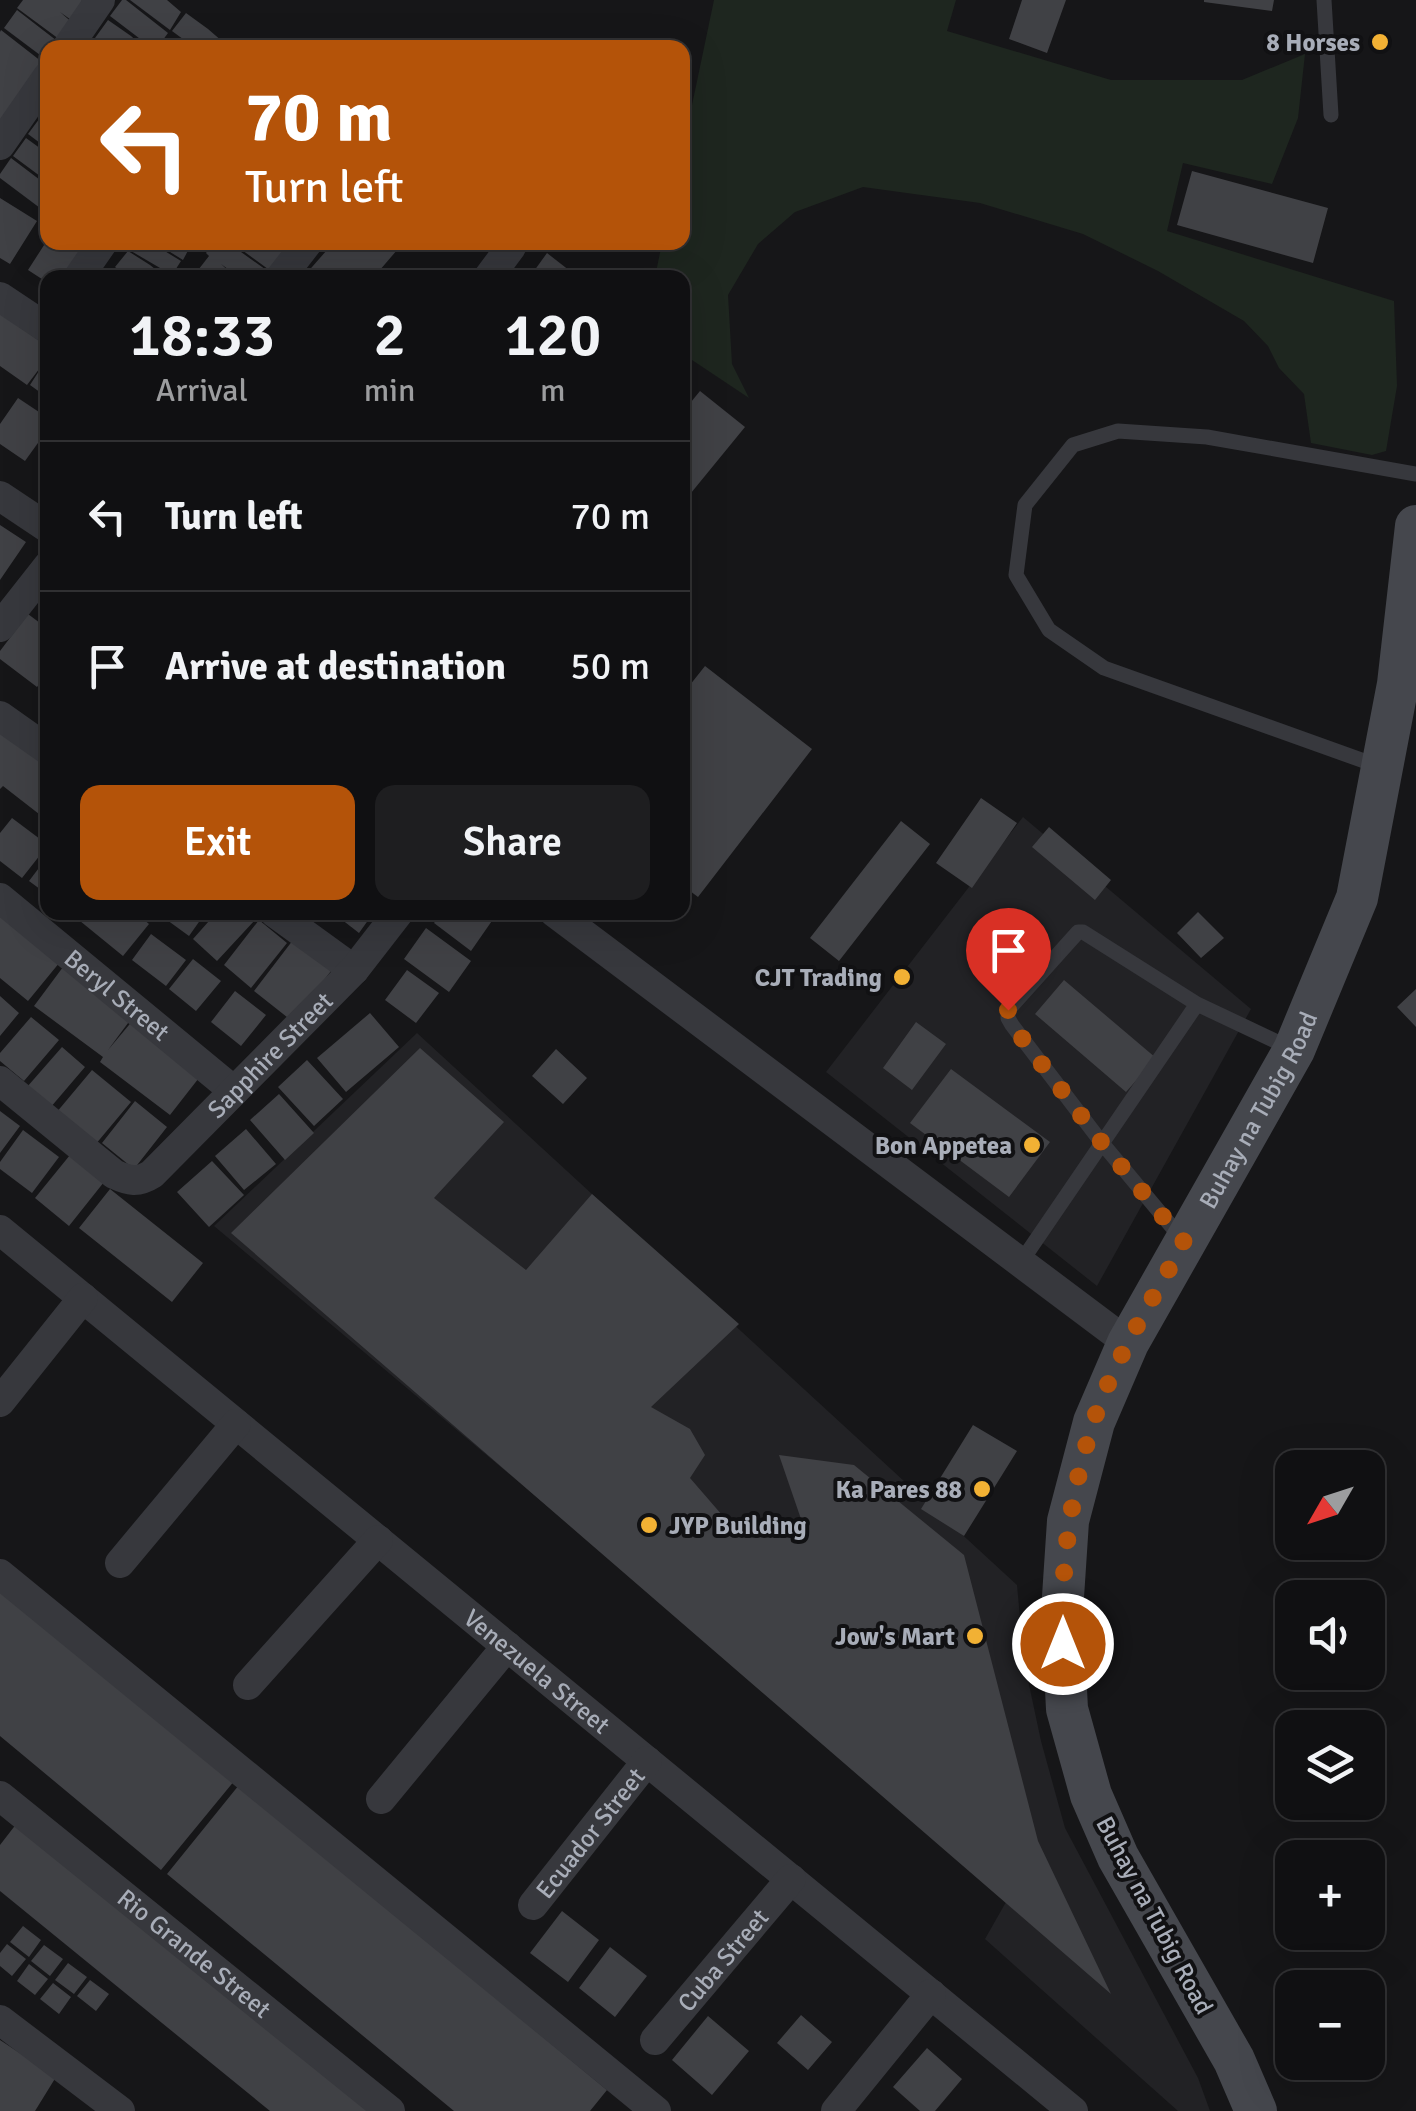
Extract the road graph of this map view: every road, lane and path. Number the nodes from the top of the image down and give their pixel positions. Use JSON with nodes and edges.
{"nodes":[{"id":1,"x":100,"y":0,"type":"edge"},
{"id":2,"x":1324,"y":0,"type":"edge"},
{"id":3,"x":72,"y":40,"type":"edge"},
{"id":4,"x":40,"y":88,"type":"edge"},
{"id":5,"x":1331,"y":115,"type":"dead end"},
{"id":6,"x":0,"y":145,"type":"edge"},
{"id":7,"x":302,"y":250,"type":"edge"},
{"id":8,"x":286,"y":270,"type":"edge"},
{"id":9,"x":0,"y":297,"type":"edge"},
{"id":10,"x":40,"y":322,"type":"edge"},
{"id":11,"x":1416,"y":474,"type":"edge"},
{"id":12,"x":0,"y":496,"type":"edge"},
{"id":13,"x":40,"y":523,"type":"edge"},
{"id":14,"x":1416,"y":526,"type":"edge"},
{"id":15,"x":40,"y":576,"type":"edge"},
{"id":16,"x":0,"y":626,"type":"edge"},
{"id":17,"x":1407,"y":685,"type":"edge"},
{"id":18,"x":0,"y":716,"type":"edge"},
{"id":19,"x":40,"y":744,"type":"edge"},
{"id":20,"x":1382,"y":768,"type":"junction"},
{"id":21,"x":0,"y":898,"type":"edge"},
{"id":22,"x":285,"y":920,"type":"edge"},
{"id":23,"x":393,"y":920,"type":"edge"},
{"id":24,"x":565,"y":920,"type":"edge"},
{"id":25,"x":354,"y":970,"type":"junction"},
{"id":26,"x":1198,"y":1004,"type":"junction"},
{"id":27,"x":1294,"y":1050,"type":"junction"},
{"id":28,"x":0,"y":1081,"type":"edge"},
{"id":29,"x":234,"y":1091,"type":"junction"},
{"id":30,"x":1102,"y":1143,"type":"junction"},
{"id":31,"x":0,"y":1230,"type":"edge"},
{"id":32,"x":1184,"y":1242,"type":"junction"},
{"id":33,"x":1021,"y":1262,"type":"junction"},
{"id":34,"x":83,"y":1298,"type":"junction"},
{"id":35,"x":1128,"y":1343,"type":"junction"},
{"id":36,"x":0,"y":1402,"type":"edge"},
{"id":37,"x":236,"y":1424,"type":"junction"},
{"id":38,"x":378,"y":1540,"type":"junction"},
{"id":39,"x":120,"y":1562,"type":"dead end"},
{"id":40,"x":0,"y":1574,"type":"edge"},
{"id":41,"x":508,"y":1646,"type":"junction"},
{"id":42,"x":248,"y":1684,"type":"dead end"},
{"id":43,"x":647,"y":1761,"type":"junction"},
{"id":44,"x":0,"y":1796,"type":"edge"},
{"id":45,"x":381,"y":1799,"type":"dead end"},
{"id":46,"x":791,"y":1879,"type":"junction"},
{"id":47,"x":534,"y":1904,"type":"dead end"},
{"id":48,"x":932,"y":1994,"type":"junction"},
{"id":49,"x":0,"y":2020,"type":"edge"},
{"id":50,"x":655,"y":2040,"type":"dead end"},
{"id":51,"x":1058,"y":2106,"type":"edge"},
{"id":52,"x":120,"y":2111,"type":"edge"},
{"id":53,"x":390,"y":2111,"type":"edge"},
{"id":54,"x":656,"y":2111,"type":"edge"},
{"id":55,"x":836,"y":2111,"type":"edge"},
{"id":56,"x":1256,"y":2111,"type":"edge"}],
"edges":[{"from":1,"to":3,"type":"street"},
{"from":2,"to":5,"type":"lane"},
{"from":4,"to":6,"type":"street"},
{"from":7,"to":8,"type":"street"},
{"from":9,"to":10,"type":"street"},
{"from":11,"to":20,"type":"lane"},
{"from":12,"to":13,"type":"street"},
{"from":14,"to":17,"type":"main road","name":"Buhay na Tubig Road"},
{"from":15,"to":16,"type":"street"},
{"from":17,"to":20,"type":"main road","name":"Buhay na Tubig Road"},
{"from":18,"to":19,"type":"street"},
{"from":20,"to":27,"type":"main road","name":"Buhay na Tubig Road"},
{"from":21,"to":29,"type":"street","name":"Beryl Street"},
{"from":22,"to":25,"type":"street"},
{"from":23,"to":25,"type":"street","name":"Sapphire Street"},
{"from":24,"to":33,"type":"street"},
{"from":25,"to":29,"type":"street","name":"Sapphire Street"},
{"from":26,"to":27,"type":"lane"},
{"from":26,"to":30,"type":"lane"},
{"from":26,"to":30,"type":"lane"},
{"from":27,"to":32,"type":"main road","name":"Buhay na Tubig Road"},
{"from":28,"to":29,"type":"street","name":"Sapphire Street"},
{"from":30,"to":32,"type":"lane"},
{"from":30,"to":33,"type":"lane"},
{"from":31,"to":34,"type":"street","name":"Venezuela Street"},
{"from":32,"to":35,"type":"main road","name":"Buhay na Tubig Road"},
{"from":33,"to":35,"type":"street"},
{"from":34,"to":36,"type":"street"},
{"from":34,"to":37,"type":"street","name":"Venezuela Street"},
{"from":35,"to":56,"type":"main road","name":"Buhay na Tubig Road"},
{"from":37,"to":38,"type":"street","name":"Venezuela Street"},
{"from":37,"to":39,"type":"street"},
{"from":38,"to":41,"type":"street","name":"Venezuela Street"},
{"from":38,"to":42,"type":"street"},
{"from":40,"to":54,"type":"street"},
{"from":41,"to":43,"type":"street","name":"Venezuela Street"},
{"from":41,"to":45,"type":"street"},
{"from":43,"to":46,"type":"street","name":"Venezuela Street"},
{"from":43,"to":47,"type":"street","name":"Ecuador Street"},
{"from":44,"to":53,"type":"street","name":"Rio Grande Street"},
{"from":46,"to":48,"type":"street","name":"Venezuela Street"},
{"from":46,"to":50,"type":"street","name":"Cuba Street"},
{"from":48,"to":51,"type":"street","name":"Venezuela Street"},
{"from":48,"to":55,"type":"street"},
{"from":49,"to":52,"type":"street"}]}
